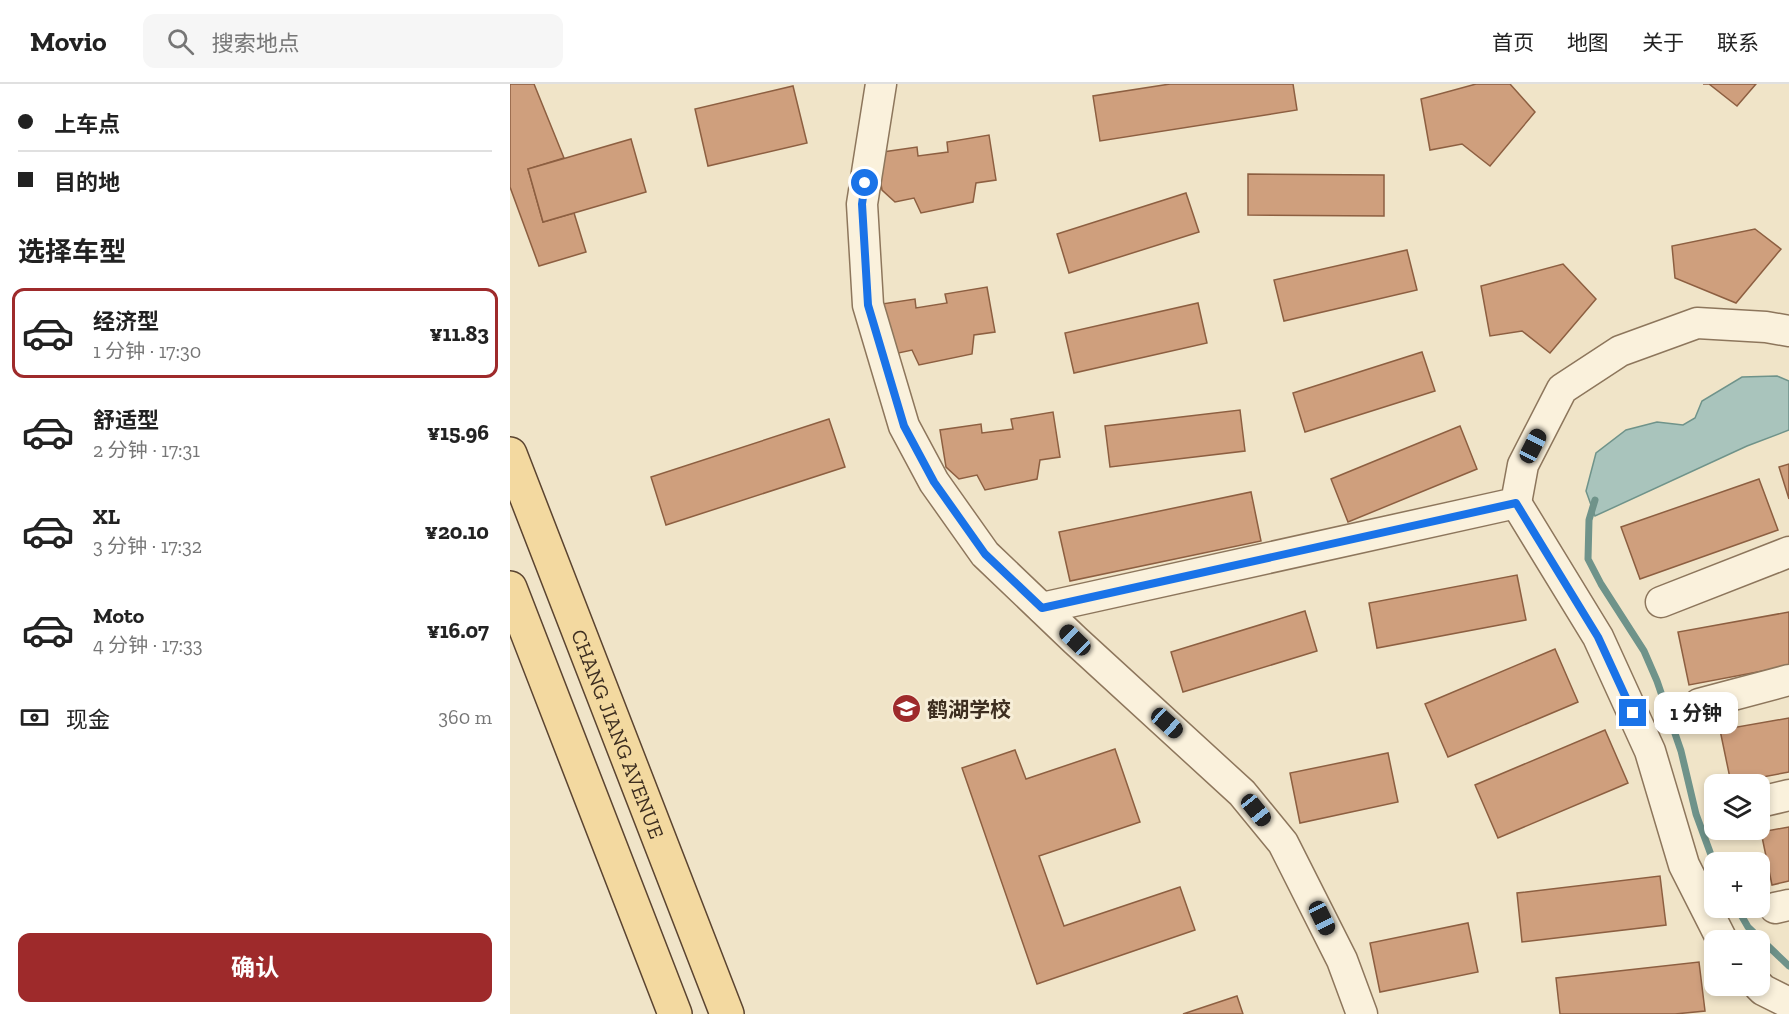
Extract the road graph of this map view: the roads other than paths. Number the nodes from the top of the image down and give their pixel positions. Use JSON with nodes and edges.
{"nodes":[{"id":1,"x":881,"y":84,"type":"edge"},
{"id":2,"x":1789,"y":331,"type":"edge"},
{"id":3,"x":510,"y":454,"type":"edge"},
{"id":4,"x":1516,"y":503,"type":"junction"},
{"id":5,"x":1789,"y":552,"type":"edge"},
{"id":6,"x":510,"y":588,"type":"edge"},
{"id":7,"x":1661,"y":602,"type":"dead end"},
{"id":8,"x":1042,"y":608,"type":"junction"},
{"id":9,"x":1789,"y":680,"type":"edge"},
{"id":10,"x":1700,"y":704,"type":"dead end"},
{"id":11,"x":1789,"y":795,"type":"edge"},
{"id":12,"x":1770,"y":800,"type":"edge"},
{"id":13,"x":1717,"y":930,"type":"edge"},
{"id":14,"x":1770,"y":994,"type":"edge"},
{"id":15,"x":1789,"y":1003,"type":"edge"},
{"id":16,"x":675,"y":1014,"type":"edge"},
{"id":17,"x":727,"y":1014,"type":"edge"},
{"id":18,"x":1362,"y":1014,"type":"edge"}],
"edges":[{"from":1,"to":8,"type":"street"},
{"from":2,"to":4,"type":"street"},
{"from":3,"to":17,"type":"main road","name":"CHANG JIANG AVENUE"},
{"from":4,"to":8,"type":"street"},
{"from":4,"to":13,"type":"street"},
{"from":5,"to":7,"type":"street"},
{"from":6,"to":16,"type":"main road"},
{"from":8,"to":18,"type":"street"},
{"from":9,"to":10,"type":"street"},
{"from":11,"to":12,"type":"street"},
{"from":14,"to":15,"type":"street"}]}
